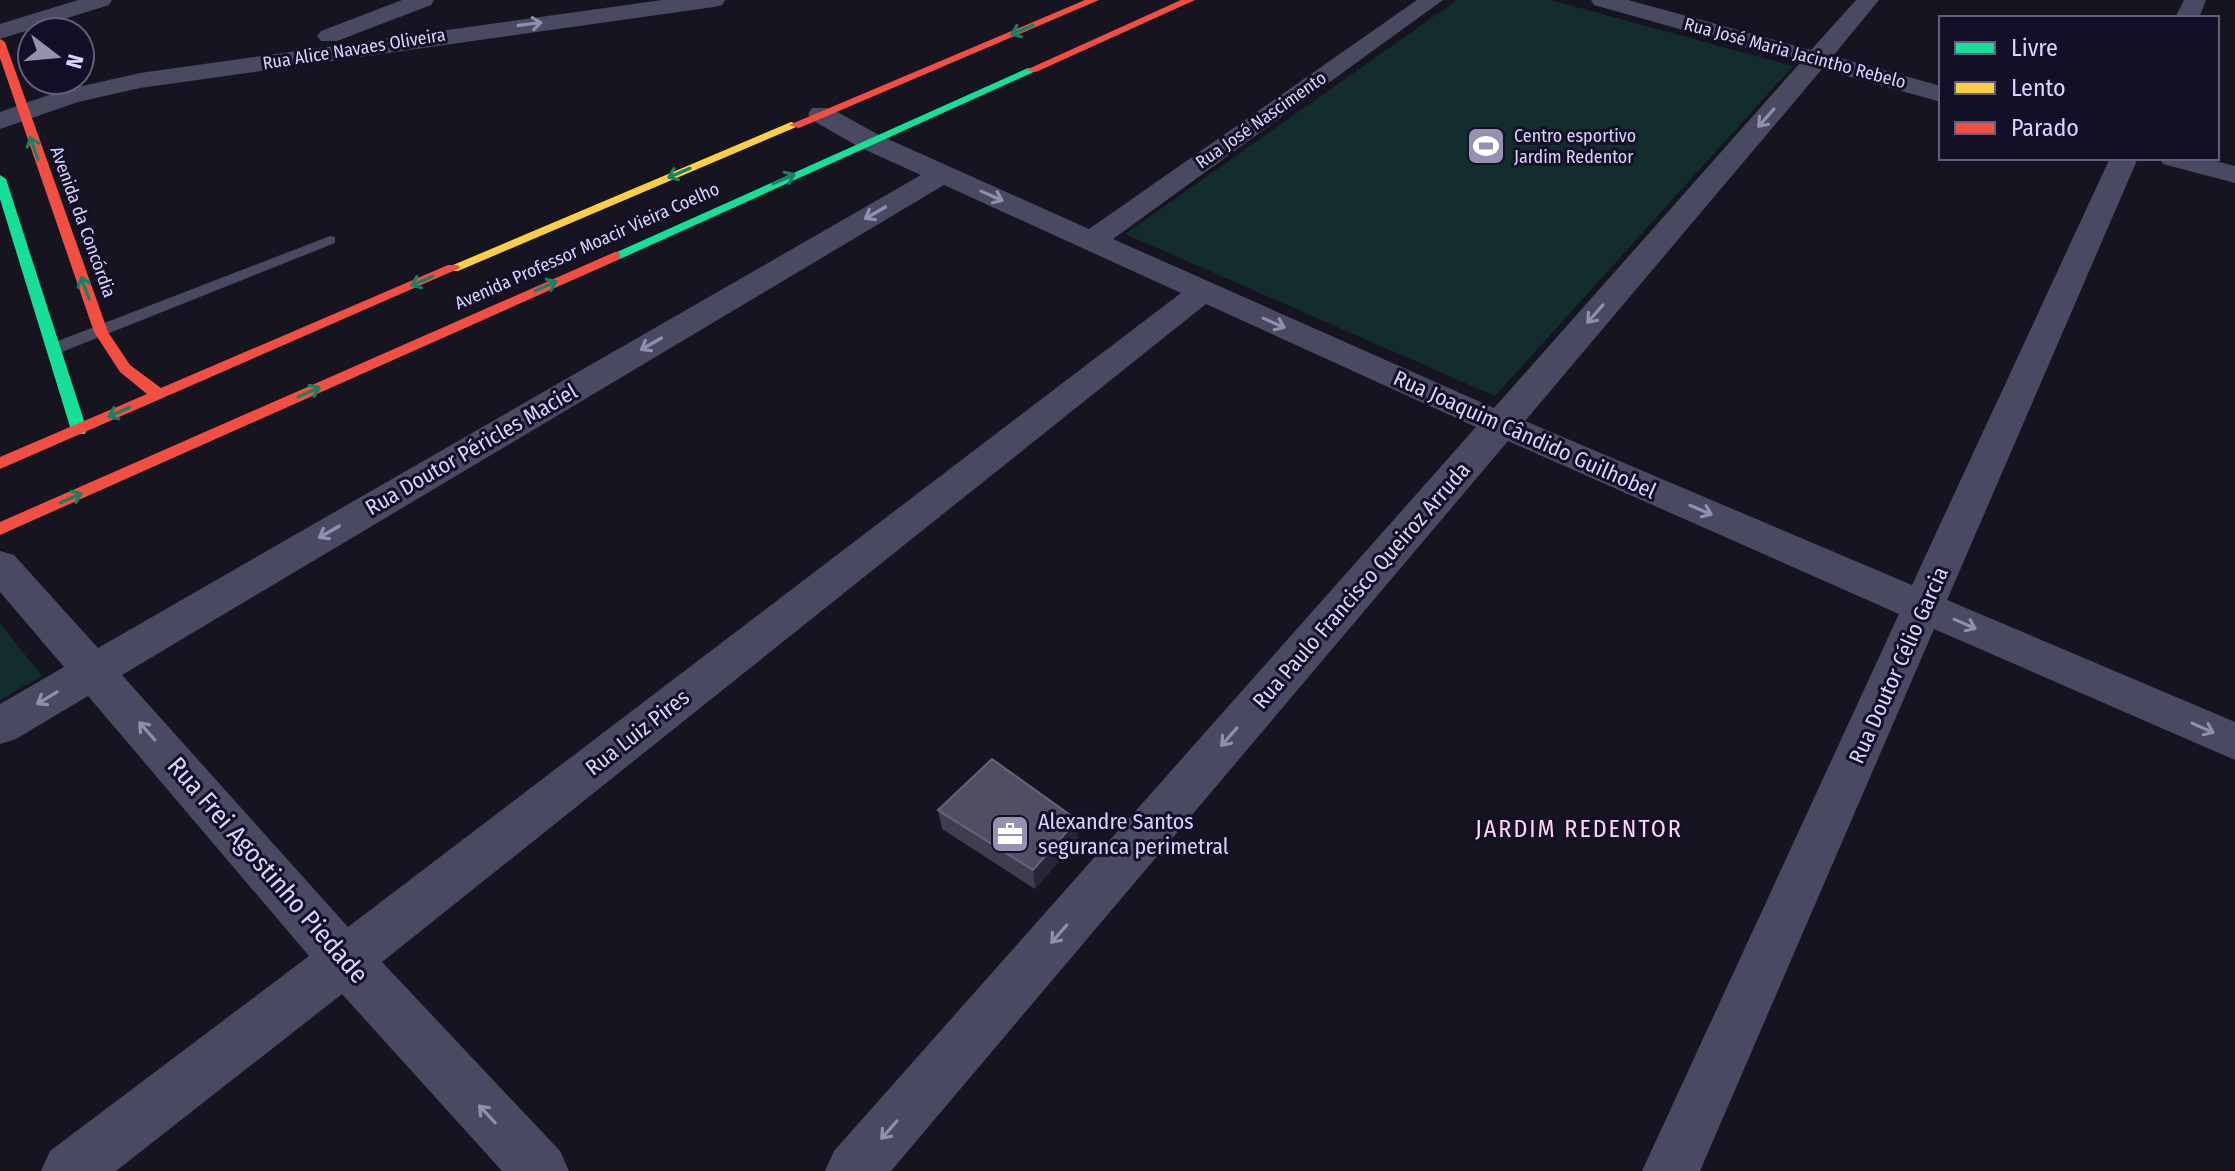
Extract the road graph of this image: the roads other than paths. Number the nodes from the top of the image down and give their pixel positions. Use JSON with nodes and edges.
{"nodes":[{"id":1,"x":101,"y":0,"type":"edge"},
{"id":2,"x":425,"y":0,"type":"edge"},
{"id":3,"x":714,"y":0,"type":"edge"},
{"id":4,"x":1094,"y":0,"type":"edge"},
{"id":5,"x":1190,"y":0,"type":"edge"},
{"id":6,"x":1432,"y":0,"type":"edge"},
{"id":7,"x":1602,"y":0,"type":"edge"},
{"id":8,"x":1868,"y":0,"type":"edge"},
{"id":9,"x":0,"y":32,"type":"edge"},
{"id":10,"x":452,"y":34,"type":"junction"},
{"id":11,"x":0,"y":42,"type":"edge"},
{"id":12,"x":1817,"y":59,"type":"junction"},
{"id":13,"x":256,"y":63,"type":"junction"},
{"id":14,"x":1939,"y":93,"type":"edge"},
{"id":15,"x":821,"y":114,"type":"junction"},
{"id":16,"x":11,"y":116,"type":"edge"},
{"id":17,"x":869,"y":141,"type":"junction"},
{"id":18,"x":2123,"y":160,"type":"edge"},
{"id":19,"x":2180,"y":160,"type":"edge"},
{"id":20,"x":943,"y":174,"type":"junction"},
{"id":21,"x":2235,"y":175,"type":"edge"},
{"id":22,"x":0,"y":179,"type":"edge"},
{"id":23,"x":330,"y":240,"type":"dead end"},
{"id":24,"x":1091,"y":241,"type":"junction"},
{"id":25,"x":1203,"y":291,"type":"junction"},
{"id":26,"x":101,"y":330,"type":"junction"},
{"id":27,"x":56,"y":348,"type":"junction"},
{"id":28,"x":160,"y":394,"type":"junction"},
{"id":29,"x":1500,"y":424,"type":"junction"},
{"id":30,"x":82,"y":436,"type":"junction"},
{"id":31,"x":115,"y":461,"type":"dead end"},
{"id":32,"x":0,"y":463,"type":"edge"},
{"id":33,"x":142,"y":467,"type":"junction"},
{"id":34,"x":0,"y":529,"type":"edge"},
{"id":35,"x":0,"y":565,"type":"edge"},
{"id":36,"x":1924,"y":606,"type":"junction"},
{"id":37,"x":93,"y":670,"type":"junction"},
{"id":38,"x":0,"y":726,"type":"edge"},
{"id":39,"x":2235,"y":742,"type":"edge"},
{"id":40,"x":345,"y":960,"type":"junction"},
{"id":41,"x":70,"y":1171,"type":"edge"},
{"id":42,"x":540,"y":1171,"type":"edge"},
{"id":43,"x":854,"y":1171,"type":"edge"},
{"id":44,"x":1671,"y":1171,"type":"edge"}],
"edges":[{"from":1,"to":9,"type":"street"},
{"from":2,"to":10,"type":"street"},
{"from":2,"to":13,"type":"street"},
{"from":10,"to":3,"type":"street","name":"Rua Alice Navaes Oliveira","one_way":true},
{"from":4,"to":15,"type":"main road","name":"Avenida Professor Moacir Vieira Coelho","one_way":true},
{"from":5,"to":17,"type":"main road","name":"Avenida Professor Moacir Vieira Coelho"},
{"from":6,"to":24,"type":"street","name":"Rua José Nascimento"},
{"from":7,"to":12,"type":"street","name":"Rua José Maria Jacintho Rebelo"},
{"from":8,"to":12,"type":"street","name":"Rua Paulo Francisco Queiroz Arruda"},
{"from":10,"to":13,"type":"street","name":"Rua Alice Navaes Oliveira"},
{"from":11,"to":16,"type":"main road","name":"Avenida da Concórdia"},
{"from":12,"to":14,"type":"street","name":"Rua José Maria Jacintho Rebelo"},
{"from":12,"to":29,"type":"street","name":"Rua Paulo Francisco Queiroz Arruda","one_way":true},
{"from":13,"to":16,"type":"street","name":"Rua Alice Navaes Oliveira"},
{"from":15,"to":17,"type":"street","name":"Rua Joaquim Cândido Guilhobel"},
{"from":15,"to":28,"type":"main road","name":"Avenida Professor Moacir Vieira Coelho","one_way":true},
{"from":26,"to":16,"type":"main road","name":"Avenida da Concórdia","one_way":true},
{"from":17,"to":20,"type":"street","name":"Rua Joaquim Cândido Guilhobel"},
{"from":33,"to":17,"type":"main road","name":"Avenida Professor Moacir Vieira Coelho","one_way":true},
{"from":18,"to":36,"type":"street","name":"Rua Doutor Célio Garcia"},
{"from":19,"to":21,"type":"street"},
{"from":20,"to":24,"type":"street","name":"Rua Joaquim Cândido Guilhobel","one_way":true},
{"from":20,"to":37,"type":"street","name":"Rua Doutor Péricles Maciel","one_way":true},
{"from":22,"to":27,"type":"main road"},
{"from":23,"to":26,"type":"lane"},
{"from":24,"to":25,"type":"street","name":"Rua Joaquim Cândido Guilhobel"},
{"from":25,"to":29,"type":"street","name":"Rua Joaquim Cândido Guilhobel","one_way":true},
{"from":25,"to":40,"type":"street","name":"Rua Luiz Pires"},
{"from":26,"to":27,"type":"lane"},
{"from":26,"to":28,"type":"main road","name":"Avenida da Concórdia"},
{"from":27,"to":30,"type":"main road"},
{"from":28,"to":30,"type":"main road","name":"Avenida Professor Moacir Vieira Coelho","one_way":true},
{"from":29,"to":36,"type":"street","name":"Rua Joaquim Cândido Guilhobel","one_way":true},
{"from":29,"to":43,"type":"street","name":"Rua Paulo Francisco Queiroz Arruda","one_way":true},
{"from":30,"to":32,"type":"main road","name":"Avenida Professor Moacir Vieira Coelho"},
{"from":31,"to":33,"type":"main road"},
{"from":34,"to":33,"type":"main road","name":"Avenida Professor Moacir Vieira Coelho","one_way":true},
{"from":35,"to":37,"type":"street","name":"Rua Frei Agostinho Piedade"},
{"from":36,"to":39,"type":"street","name":"Rua Joaquim Cândido Guilhobel","one_way":true},
{"from":36,"to":44,"type":"street","name":"Rua Doutor Célio Garcia"},
{"from":37,"to":38,"type":"street","name":"Rua Doutor Péricles Maciel","one_way":true},
{"from":40,"to":37,"type":"street","name":"Rua Frei Agostinho Piedade","one_way":true},
{"from":40,"to":41,"type":"street","name":"Rua Luiz Pires"},
{"from":42,"to":40,"type":"street","name":"Rua Frei Agostinho Piedade","one_way":true}]}
